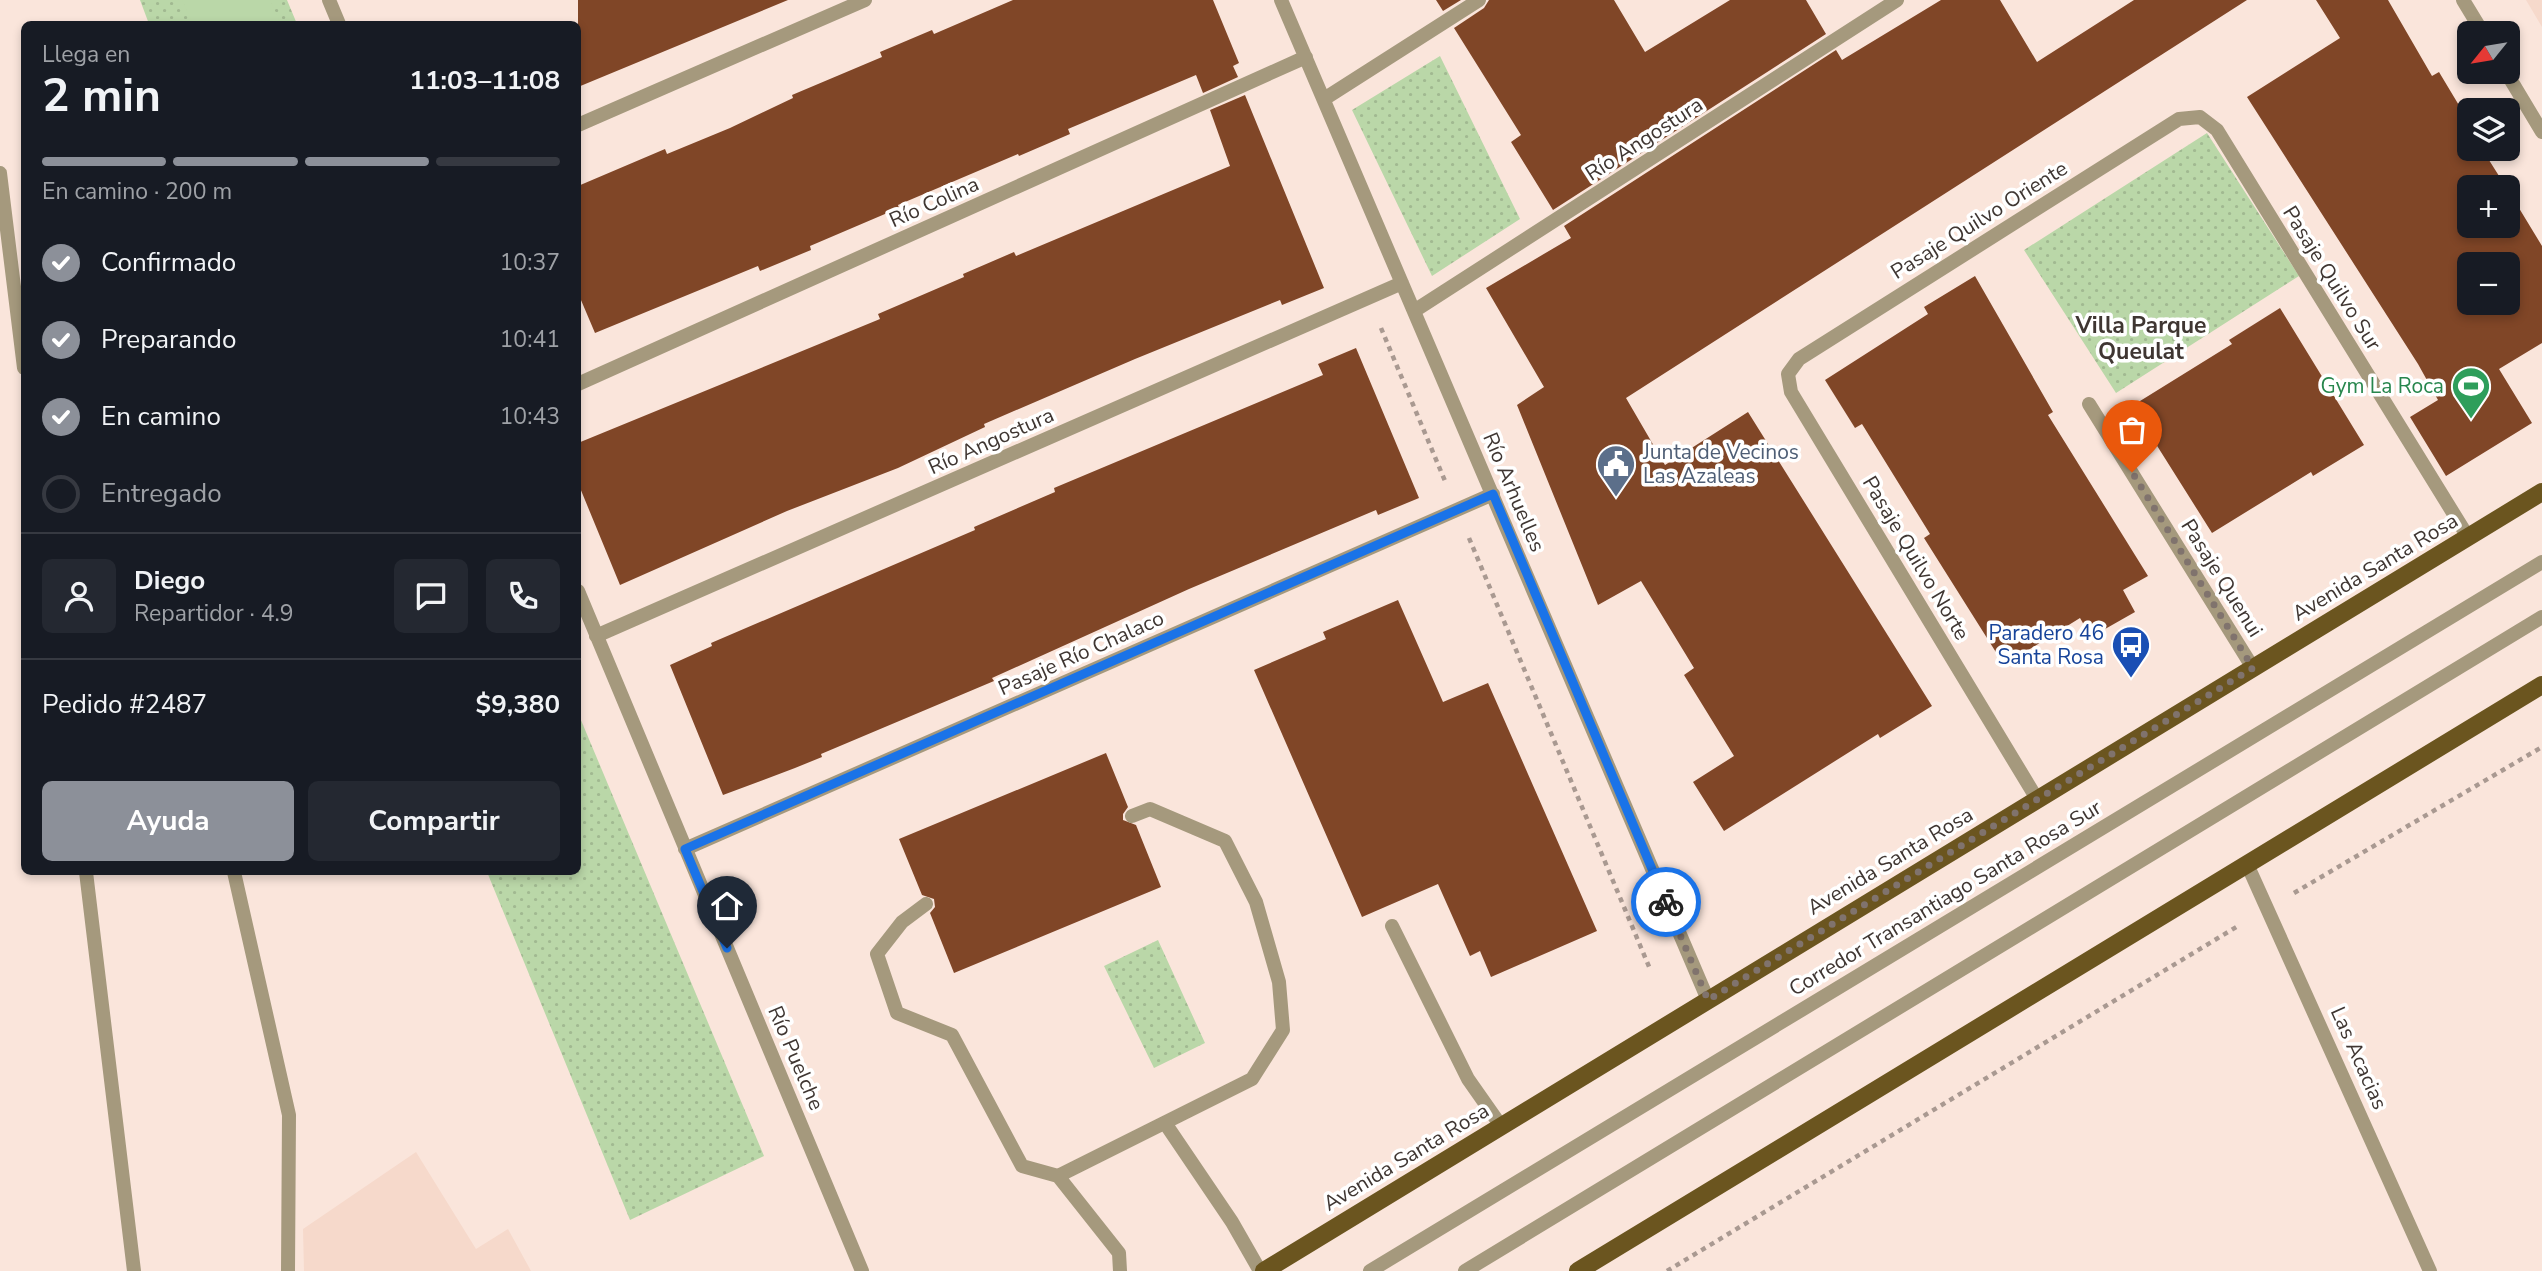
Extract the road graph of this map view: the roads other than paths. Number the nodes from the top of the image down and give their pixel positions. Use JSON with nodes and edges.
{"nodes":[{"id":1,"x":329,"y":0,"type":"edge"},
{"id":2,"x":865,"y":0,"type":"edge"},
{"id":3,"x":1282,"y":0,"type":"edge"},
{"id":4,"x":1479,"y":0,"type":"edge"},
{"id":5,"x":1897,"y":0,"type":"edge"},
{"id":6,"x":2463,"y":0,"type":"edge"},
{"id":7,"x":338,"y":21,"type":"edge"},
{"id":8,"x":2476,"y":21,"type":"edge"},
{"id":9,"x":1306,"y":58,"type":"junction"},
{"id":10,"x":2513,"y":84,"type":"edge"},
{"id":11,"x":1324,"y":99,"type":"junction"},
{"id":12,"x":2200,"y":117,"type":"joint"},
{"id":13,"x":581,"y":124,"type":"edge"},
{"id":14,"x":2542,"y":132,"type":"edge"},
{"id":15,"x":0,"y":173,"type":"edge"},
{"id":16,"x":2,"y":194,"type":"edge"},
{"id":17,"x":1402,"y":283,"type":"junction"},
{"id":18,"x":1414,"y":312,"type":"junction"},
{"id":19,"x":21,"y":344,"type":"edge"},
{"id":20,"x":1788,"y":374,"type":"joint"},
{"id":21,"x":581,"y":383,"type":"edge"},
{"id":22,"x":2089,"y":404,"type":"dead end"},
{"id":23,"x":2542,"y":492,"type":"edge"},
{"id":24,"x":1493,"y":494,"type":"junction"},
{"id":25,"x":2468,"y":537,"type":"junction"},
{"id":26,"x":2542,"y":562,"type":"edge"},
{"id":27,"x":581,"y":598,"type":"edge"},
{"id":28,"x":2542,"y":617,"type":"edge"},
{"id":29,"x":596,"y":636,"type":"junction"},
{"id":30,"x":2253,"y":668,"type":"junction"},
{"id":31,"x":2542,"y":685,"type":"edge"},
{"id":32,"x":2037,"y":799,"type":"junction"},
{"id":33,"x":1132,"y":816,"type":"dead end"},
{"id":34,"x":685,"y":849,"type":"junction"},
{"id":35,"x":2248,"y":864,"type":"junction"},
{"id":36,"x":86,"y":875,"type":"edge"},
{"id":37,"x":235,"y":875,"type":"edge"},
{"id":38,"x":926,"y":904,"type":"dead end"},
{"id":39,"x":1392,"y":926,"type":"dead end"},
{"id":40,"x":1708,"y":1000,"type":"junction"},
{"id":41,"x":1165,"y":1123,"type":"junction"},
{"id":42,"x":1501,"y":1126,"type":"junction"},
{"id":43,"x":1058,"y":1176,"type":"junction"},
{"id":44,"x":134,"y":1271,"type":"edge"},
{"id":45,"x":288,"y":1271,"type":"edge"},
{"id":46,"x":862,"y":1271,"type":"edge"},
{"id":47,"x":1120,"y":1271,"type":"edge"},
{"id":48,"x":1262,"y":1271,"type":"edge"},
{"id":49,"x":1370,"y":1271,"type":"edge"},
{"id":50,"x":1465,"y":1271,"type":"edge"},
{"id":51,"x":1578,"y":1271,"type":"edge"},
{"id":52,"x":2430,"y":1271,"type":"edge"}],
"edges":[{"from":1,"to":7,"type":"street"},
{"from":2,"to":13,"type":"street"},
{"from":3,"to":9,"type":"street","name":"Río Arhuelles"},
{"from":4,"to":11,"type":"street"},
{"from":5,"to":18,"type":"street","name":"Río Angostura"},
{"from":6,"to":8,"type":"street"},
{"from":9,"to":11,"type":"street","name":"Río Arhuelles"},
{"from":9,"to":21,"type":"street","name":"Río Colina"},
{"from":10,"to":14,"type":"street"},
{"from":11,"to":17,"type":"street","name":"Río Arhuelles"},
{"from":12,"to":20,"type":"street","name":"Pasaje Quilvo Oriente"},
{"from":12,"to":25,"type":"street","name":"Pasaje Quilvo Sur"},
{"from":15,"to":16,"type":"street"},
{"from":16,"to":19,"type":"street"},
{"from":17,"to":18,"type":"street","name":"Río Arhuelles"},
{"from":17,"to":29,"type":"street","name":"Río Angostura"},
{"from":18,"to":24,"type":"street","name":"Río Arhuelles"},
{"from":20,"to":32,"type":"street","name":"Pasaje Quilvo Norte"},
{"from":22,"to":30,"type":"street","name":"Pasaje Quenui"},
{"from":23,"to":25,"type":"main road","name":"Avenida Santa Rosa"},
{"from":24,"to":34,"type":"street","name":"Pasaje Río Chalaco"},
{"from":24,"to":40,"type":"street","name":"Río Arhuelles"},
{"from":25,"to":30,"type":"main road","name":"Avenida Santa Rosa"},
{"from":26,"to":49,"type":"street","name":"Corredor Transantiago Santa Rosa Sur"},
{"from":27,"to":29,"type":"street","name":"Río Puelche"},
{"from":28,"to":50,"type":"street"},
{"from":29,"to":34,"type":"street","name":"Río Puelche"},
{"from":30,"to":32,"type":"main road","name":"Avenida Santa Rosa"},
{"from":31,"to":35,"type":"main road"},
{"from":32,"to":40,"type":"main road","name":"Avenida Santa Rosa"},
{"from":33,"to":41,"type":"street"},
{"from":34,"to":46,"type":"street","name":"Río Puelche"},
{"from":35,"to":51,"type":"main road"},
{"from":35,"to":52,"type":"street","name":"Las Acacias"},
{"from":36,"to":44,"type":"street"},
{"from":37,"to":45,"type":"street"},
{"from":38,"to":43,"type":"street"},
{"from":39,"to":42,"type":"street"},
{"from":40,"to":42,"type":"main road","name":"Avenida Santa Rosa"},
{"from":41,"to":43,"type":"street"},
{"from":41,"to":48,"type":"street"},
{"from":42,"to":48,"type":"main road","name":"Avenida Santa Rosa"},
{"from":43,"to":47,"type":"street"}]}
